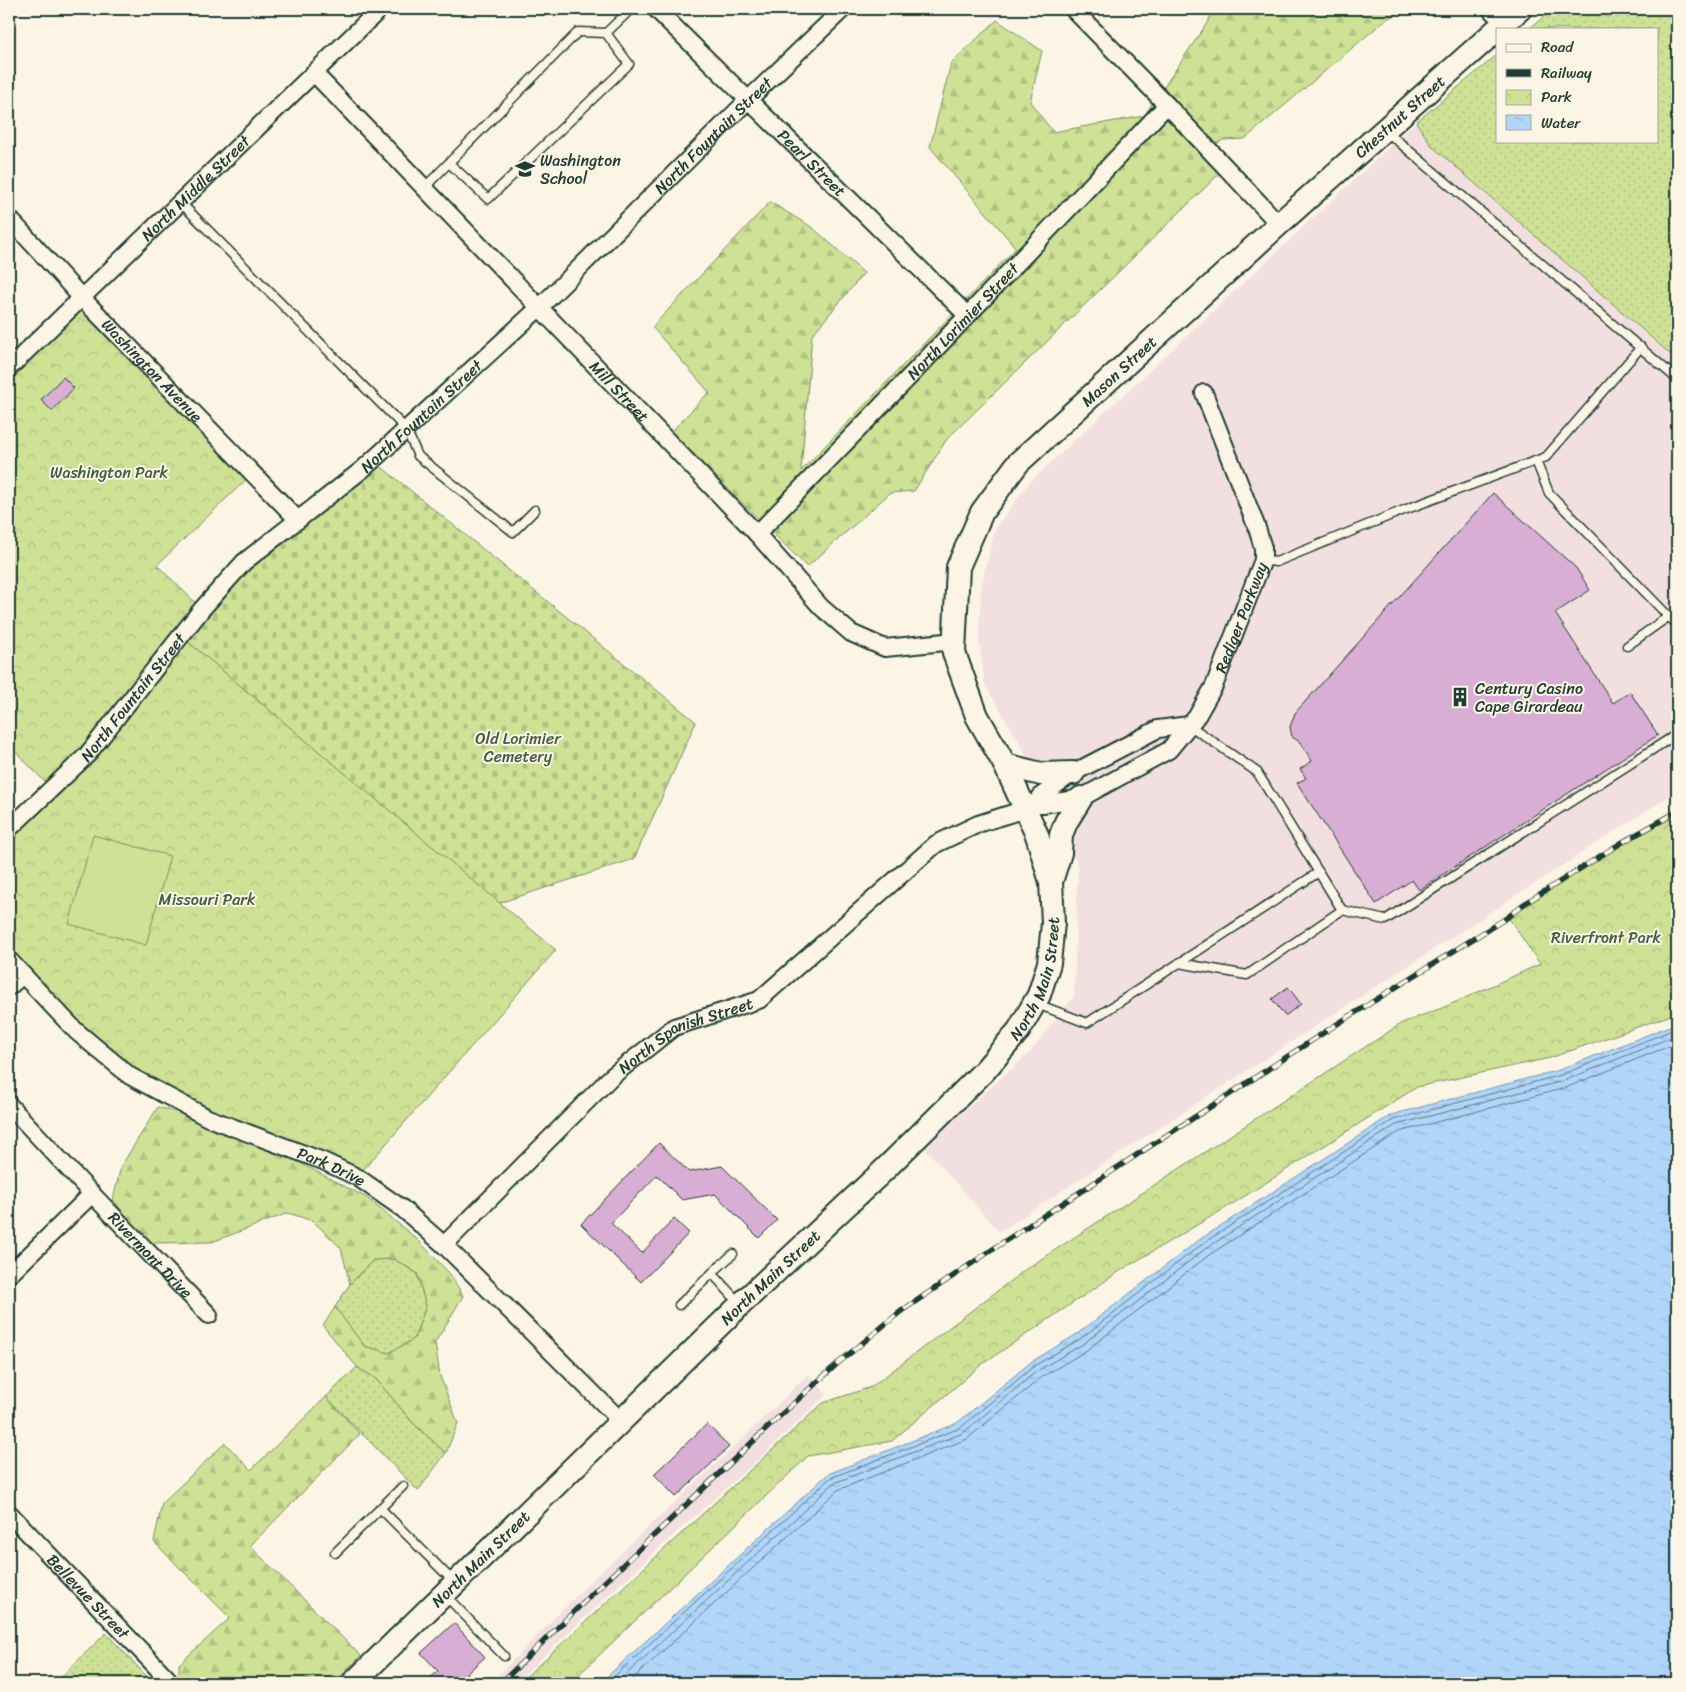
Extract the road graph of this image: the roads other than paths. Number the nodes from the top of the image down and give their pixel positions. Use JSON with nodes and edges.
{"nodes":[{"id":1,"x":380,"y":9,"type":"edge"},
{"id":2,"x":632,"y":9,"type":"edge"},
{"id":3,"x":656,"y":9,"type":"edge"},
{"id":4,"x":843,"y":9,"type":"edge"},
{"id":5,"x":1073,"y":9,"type":"edge"},
{"id":6,"x":1506,"y":13,"type":"edge"},
{"id":7,"x":606,"y":33,"type":"junction"},
{"id":8,"x":314,"y":73,"type":"junction"},
{"id":9,"x":749,"y":99,"type":"junction"},
{"id":10,"x":1167,"y":104,"type":"junction"},
{"id":11,"x":1385,"y":130,"type":"junction"},
{"id":12,"x":449,"y":163,"type":"junction"},
{"id":13,"x":424,"y":188,"type":"junction"},
{"id":14,"x":180,"y":202,"type":"junction"},
{"id":15,"x":9,"y":218,"type":"edge"},
{"id":16,"x":1279,"y":224,"type":"junction"},
{"id":17,"x":82,"y":297,"type":"junction"},
{"id":18,"x":539,"y":308,"type":"junction"},
{"id":19,"x":967,"y":315,"type":"junction"},
{"id":20,"x":1640,"y":348,"type":"junction"},
{"id":21,"x":9,"y":368,"type":"edge"},
{"id":22,"x":1677,"y":379,"type":"edge"},
{"id":23,"x":1204,"y":393,"type":"dead end"},
{"id":24,"x":406,"y":429,"type":"junction"},
{"id":25,"x":1536,"y":461,"type":"junction"},
{"id":26,"x":535,"y":510,"type":"dead end"},
{"id":27,"x":298,"y":520,"type":"junction"},
{"id":28,"x":757,"y":534,"type":"junction"},
{"id":29,"x":1263,"y":560,"type":"junction"},
{"id":30,"x":1669,"y":616,"type":"junction"},
{"id":31,"x":1677,"y":625,"type":"edge"},
{"id":32,"x":955,"y":641,"type":"junction"},
{"id":33,"x":1626,"y":646,"type":"dead end"},
{"id":34,"x":1189,"y":725,"type":"junction"},
{"id":35,"x":1677,"y":734,"type":"edge"},
{"id":36,"x":1005,"y":765,"type":"junction"},
{"id":37,"x":1073,"y":774,"type":"junction"},
{"id":38,"x":1081,"y":798,"type":"junction"},
{"id":39,"x":1030,"y":806,"type":"junction"},
{"id":40,"x":9,"y":829,"type":"edge"},
{"id":41,"x":1319,"y":872,"type":"junction"},
{"id":42,"x":1051,"y":882,"type":"junction"},
{"id":43,"x":1342,"y":910,"type":"junction"},
{"id":44,"x":9,"y":960,"type":"edge"},
{"id":45,"x":1179,"y":963,"type":"junction"},
{"id":46,"x":23,"y":975,"type":"junction"},
{"id":47,"x":9,"y":987,"type":"edge"},
{"id":48,"x":1035,"y":1003,"type":"junction"},
{"id":49,"x":9,"y":1105,"type":"edge"},
{"id":50,"x":92,"y":1194,"type":"junction"},
{"id":51,"x":444,"y":1244,"type":"junction"},
{"id":52,"x":733,"y":1254,"type":"dead end"},
{"id":53,"x":712,"y":1273,"type":"junction"},
{"id":54,"x":9,"y":1275,"type":"edge"},
{"id":55,"x":741,"y":1304,"type":"junction"},
{"id":56,"x":679,"y":1305,"type":"dead end"},
{"id":57,"x":209,"y":1315,"type":"dead end"},
{"id":58,"x":622,"y":1422,"type":"junction"},
{"id":59,"x":403,"y":1486,"type":"dead end"},
{"id":60,"x":380,"y":1508,"type":"junction"},
{"id":61,"x":9,"y":1513,"type":"edge"},
{"id":62,"x":335,"y":1553,"type":"dead end"},
{"id":63,"x":450,"y":1589,"type":"junction"},
{"id":64,"x":504,"y":1656,"type":"dead end"},
{"id":65,"x":168,"y":1679,"type":"dead end"},
{"id":66,"x":353,"y":1683,"type":"edge"}],
"edges":[{"from":1,"to":8,"type":"street","name":"North Middle Street"},
{"from":2,"to":7,"type":"lane"},
{"from":3,"to":9,"type":"street","name":"Pearl Street"},
{"from":4,"to":9,"type":"street","name":"North Fountain Street"},
{"from":5,"to":10,"type":"street"},
{"from":6,"to":11,"type":"main road","name":"Chestnut Street"},
{"from":7,"to":12,"type":"lane"},
{"from":7,"to":12,"type":"lane"},
{"from":8,"to":13,"type":"street","name":"Mill Street"},
{"from":8,"to":14,"type":"street","name":"North Middle Street"},
{"from":9,"to":18,"type":"street","name":"North Fountain Street"},
{"from":9,"to":19,"type":"street","name":"Pearl Street"},
{"from":10,"to":16,"type":"street"},
{"from":10,"to":19,"type":"street","name":"North Lorimier Street"},
{"from":11,"to":16,"type":"main road","name":"Chestnut Street"},
{"from":11,"to":20,"type":"lane"},
{"from":12,"to":13,"type":"lane"},
{"from":13,"to":18,"type":"street","name":"Mill Street"},
{"from":14,"to":17,"type":"street","name":"North Middle Street"},
{"from":14,"to":24,"type":"lane"},
{"from":15,"to":17,"type":"street","name":"Washington Avenue"},
{"from":16,"to":32,"type":"main road","name":"Mason Street"},
{"from":17,"to":21,"type":"street","name":"North Middle Street"},
{"from":17,"to":27,"type":"street","name":"Washington Avenue"},
{"from":18,"to":24,"type":"street","name":"North Fountain Street"},
{"from":18,"to":28,"type":"street","name":"Mill Street"},
{"from":19,"to":28,"type":"street","name":"North Lorimier Street"},
{"from":20,"to":22,"type":"lane"},
{"from":20,"to":25,"type":"lane"},
{"from":23,"to":29,"type":"street","name":"Rediger Parkway"},
{"from":24,"to":26,"type":"lane"},
{"from":24,"to":27,"type":"street","name":"North Fountain Street"},
{"from":25,"to":29,"type":"lane"},
{"from":25,"to":30,"type":"lane"},
{"from":27,"to":40,"type":"street","name":"North Fountain Street"},
{"from":28,"to":32,"type":"street","name":"Mill Street"},
{"from":29,"to":34,"type":"street","name":"Rediger Parkway"},
{"from":30,"to":31,"type":"lane"},
{"from":30,"to":33,"type":"lane"},
{"from":32,"to":36,"type":"main road","name":"Mason Street"},
{"from":34,"to":37,"type":"street"},
{"from":34,"to":38,"type":"street","name":"Rediger Parkway"},
{"from":34,"to":41,"type":"lane"},
{"from":35,"to":43,"type":"lane"},
{"from":36,"to":37,"type":"main road"},
{"from":36,"to":39,"type":"main road","name":"Mason Street"},
{"from":37,"to":39,"type":"street"},
{"from":38,"to":39,"type":"street","name":"Rediger Parkway"},
{"from":38,"to":42,"type":"main road"},
{"from":39,"to":42,"type":"main road","name":"North Main Street"},
{"from":39,"to":51,"type":"street","name":"North Spanish Street"},
{"from":41,"to":43,"type":"lane"},
{"from":41,"to":45,"type":"lane"},
{"from":42,"to":48,"type":"main road","name":"North Main Street"},
{"from":43,"to":45,"type":"lane"},
{"from":44,"to":46,"type":"street","name":"Park Drive"},
{"from":45,"to":48,"type":"lane"},
{"from":46,"to":47,"type":"street"},
{"from":46,"to":51,"type":"street","name":"Park Drive"},
{"from":48,"to":55,"type":"main road","name":"North Main Street"},
{"from":49,"to":50,"type":"street","name":"Rivermont Drive"},
{"from":50,"to":54,"type":"street"},
{"from":50,"to":57,"type":"street","name":"Rivermont Drive"},
{"from":51,"to":58,"type":"street","name":"Park Drive"},
{"from":52,"to":53,"type":"lane"},
{"from":53,"to":55,"type":"lane"},
{"from":53,"to":56,"type":"lane"},
{"from":55,"to":58,"type":"main road","name":"North Main Street"},
{"from":58,"to":63,"type":"main road","name":"North Main Street"},
{"from":59,"to":60,"type":"lane"},
{"from":60,"to":62,"type":"lane"},
{"from":60,"to":63,"type":"lane"},
{"from":61,"to":65,"type":"street","name":"Bellevue Street"},
{"from":63,"to":64,"type":"lane"},
{"from":63,"to":66,"type":"main road","name":"North Main Street"}]}
